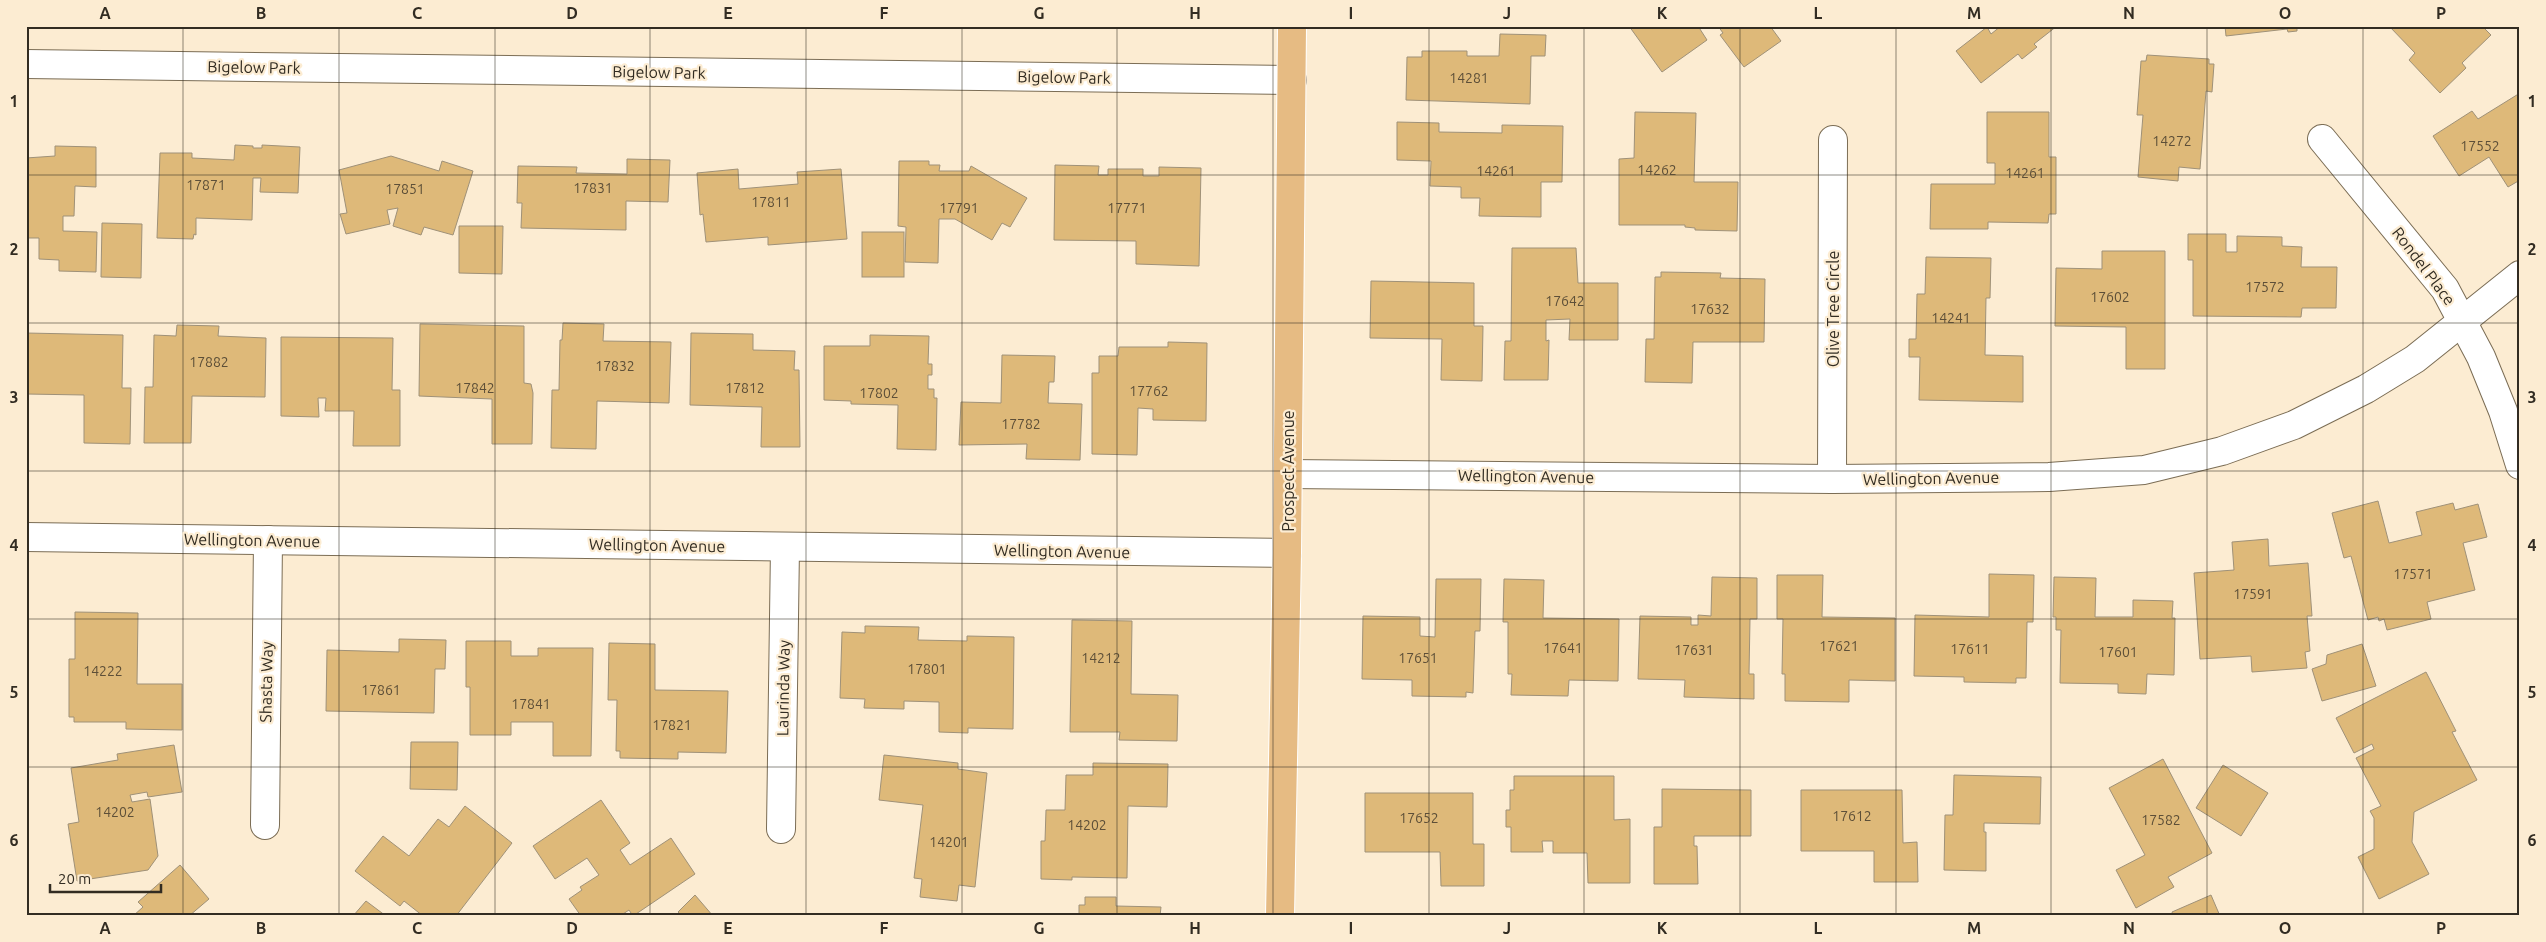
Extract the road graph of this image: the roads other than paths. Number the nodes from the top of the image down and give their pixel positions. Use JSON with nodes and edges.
{"nodes":[{"id":1,"x":1292,"y":26,"type":"edge"},
{"id":2,"x":26,"y":64,"type":"edge"},
{"id":3,"x":1292,"y":80,"type":"junction"},
{"id":4,"x":2322,"y":139,"type":"dead end"},
{"id":5,"x":1833,"y":140,"type":"dead end"},
{"id":6,"x":2520,"y":275,"type":"edge"},
{"id":7,"x":2464,"y":320,"type":"junction"},
{"id":8,"x":2520,"y":465,"type":"edge"},
{"id":9,"x":1288,"y":474,"type":"junction"},
{"id":10,"x":1832,"y":479,"type":"junction"},
{"id":11,"x":26,"y":537,"type":"edge"},
{"id":12,"x":268,"y":540,"type":"junction"},
{"id":13,"x":785,"y":547,"type":"junction"},
{"id":14,"x":1288,"y":554,"type":"junction"},
{"id":15,"x":265,"y":824,"type":"dead end"},
{"id":16,"x":781,"y":829,"type":"dead end"},
{"id":17,"x":1280,"y":916,"type":"edge"}],
"edges":[{"from":1,"to":3,"type":"main road","name":"Prospect Avenue"},
{"from":2,"to":3,"type":"street","name":"Bigelow Park"},
{"from":3,"to":9,"type":"main road","name":"Prospect Avenue"},
{"from":4,"to":7,"type":"street","name":"Rondel Place"},
{"from":5,"to":10,"type":"street","name":"Olive Tree Circle"},
{"from":6,"to":7,"type":"street","name":"Wellington Avenue"},
{"from":7,"to":8,"type":"street","name":"Rondel Place"},
{"from":7,"to":10,"type":"street","name":"Wellington Avenue"},
{"from":9,"to":10,"type":"street","name":"Wellington Avenue"},
{"from":9,"to":14,"type":"main road","name":"Prospect Avenue"},
{"from":11,"to":12,"type":"street","name":"Wellington Avenue"},
{"from":12,"to":13,"type":"street","name":"Wellington Avenue"},
{"from":12,"to":15,"type":"street","name":"Shasta Way"},
{"from":13,"to":14,"type":"street","name":"Wellington Avenue"},
{"from":13,"to":16,"type":"street","name":"Laurinda Way"},
{"from":14,"to":17,"type":"main road","name":"Prospect Avenue"}]}
